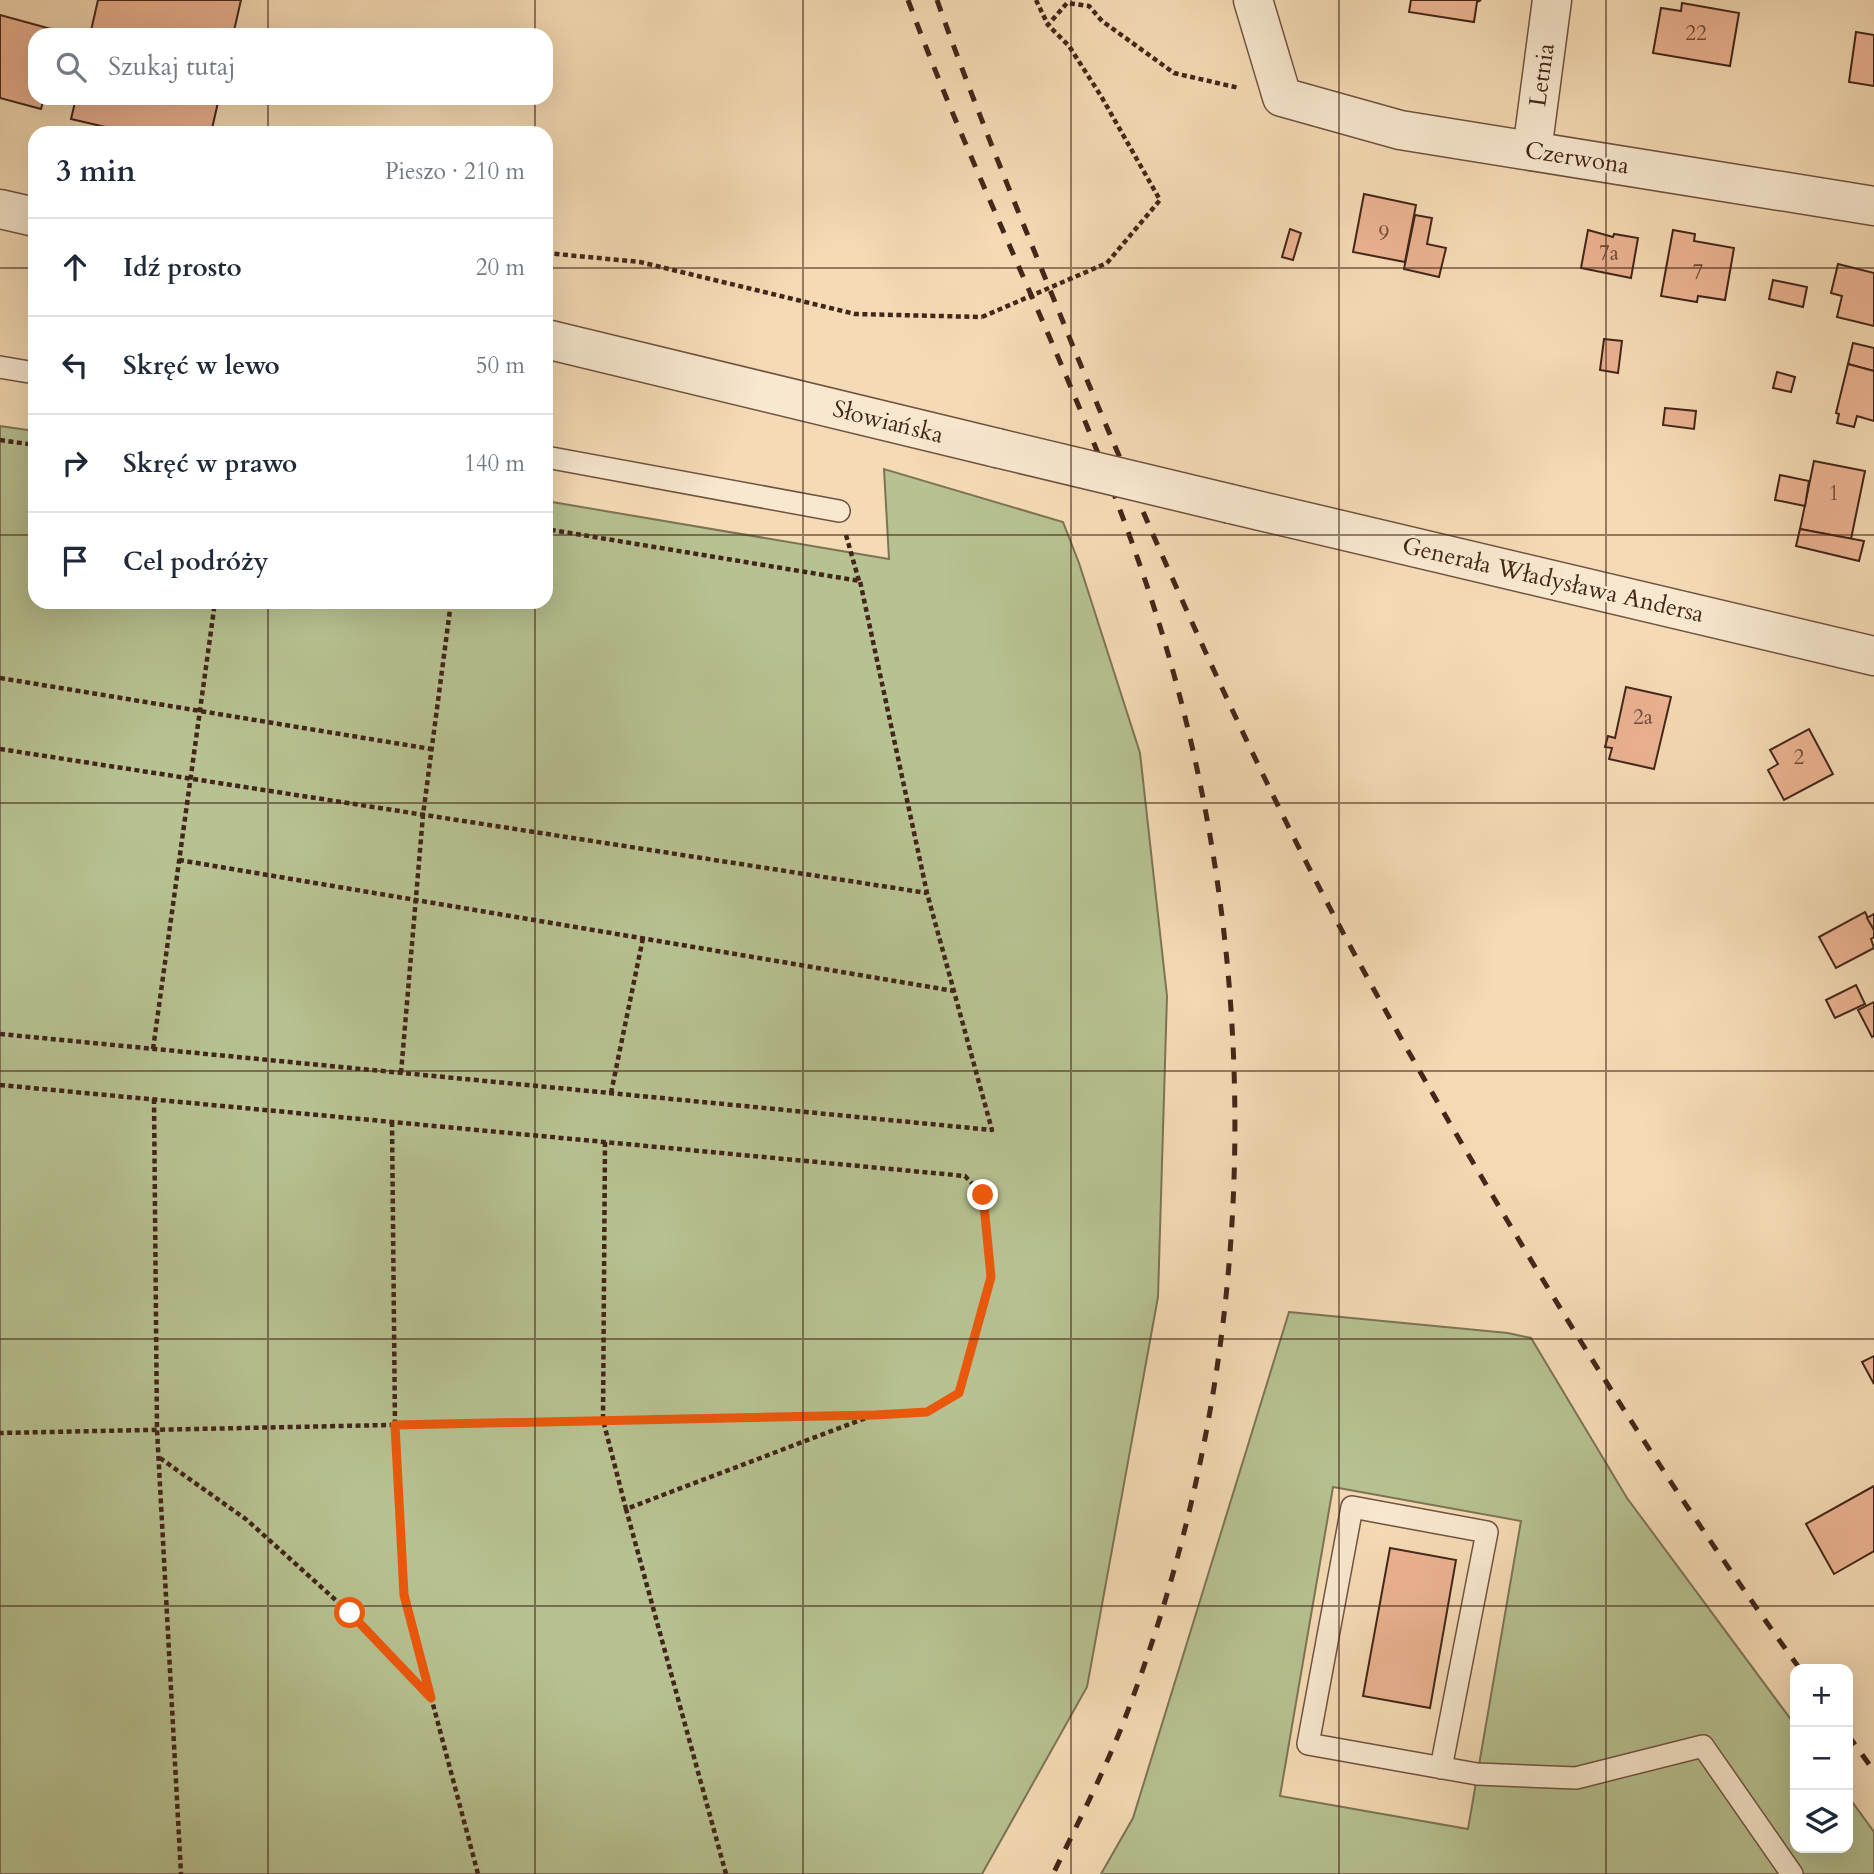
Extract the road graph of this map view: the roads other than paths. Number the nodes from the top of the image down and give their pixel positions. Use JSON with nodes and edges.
{"nodes":[{"id":1,"x":1253,"y":0,"type":"edge"},
{"id":2,"x":1552,"y":0,"type":"edge"},
{"id":3,"x":1532,"y":151,"type":"junction"},
{"id":4,"x":1874,"y":206,"type":"edge"},
{"id":5,"x":0,"y":209,"type":"edge"},
{"id":6,"x":28,"y":215,"type":"edge"},
{"id":7,"x":553,"y":340,"type":"edge"},
{"id":8,"x":0,"y":367,"type":"edge"},
{"id":9,"x":28,"y":372,"type":"edge"},
{"id":10,"x":553,"y":458,"type":"edge"},
{"id":11,"x":1231,"y":503,"type":"joint"},
{"id":12,"x":839,"y":511,"type":"road end"},
{"id":13,"x":1874,"y":656,"type":"edge"},
{"id":14,"x":1441,"y":1768,"type":"junction"},
{"id":15,"x":1793,"y":1874,"type":"edge"}],
"edges":[{"from":1,"to":3,"type":"street","name":"Czerwona"},
{"from":2,"to":3,"type":"street","name":"Letnia"},
{"from":3,"to":4,"type":"street","name":"Czerwona"},
{"from":5,"to":6,"type":"street"},
{"from":7,"to":11,"type":"street","name":"Słowiańska","bridge":true},
{"from":8,"to":9,"type":"lane"},
{"from":10,"to":12,"type":"lane"},
{"from":11,"to":13,"type":"street","name":"Generała Władysława Andersa"},
{"from":14,"to":14,"type":"lane"},
{"from":14,"to":15,"type":"lane"}]}
